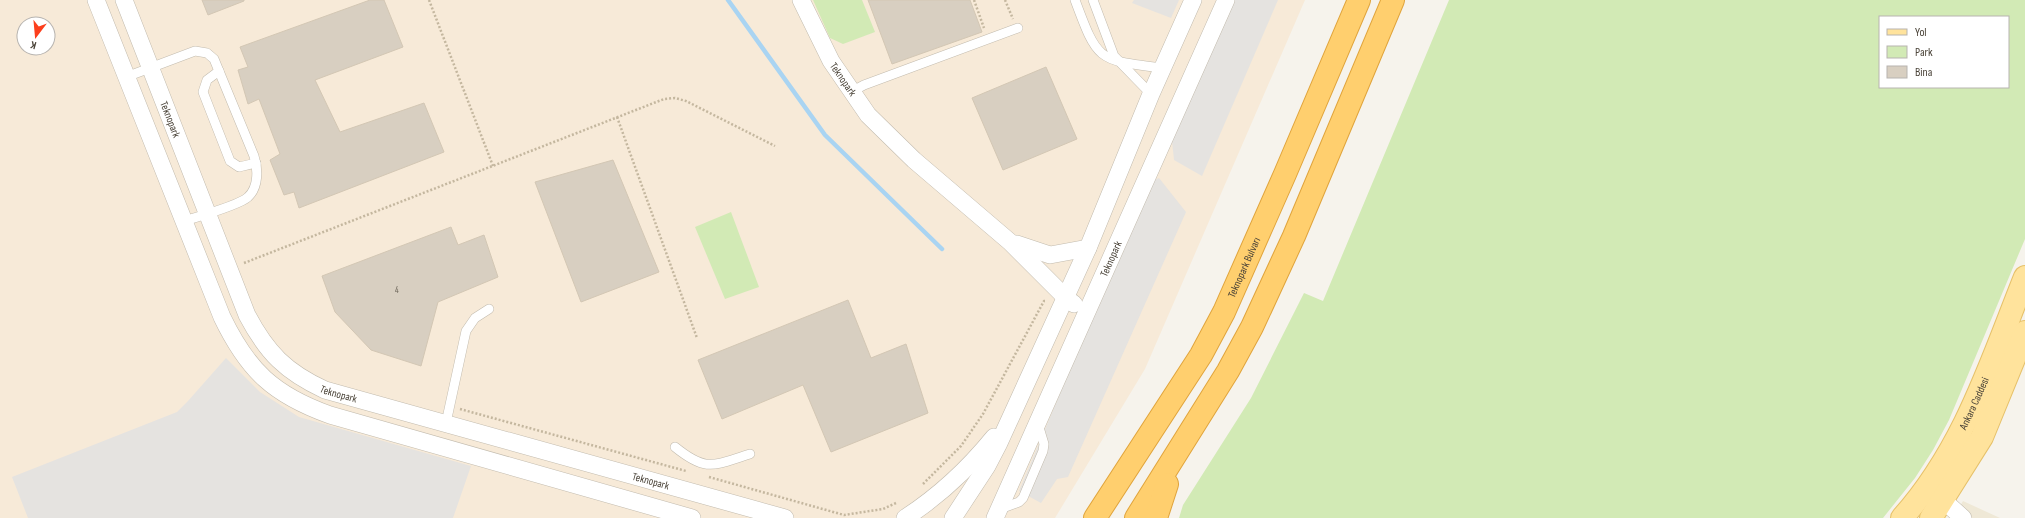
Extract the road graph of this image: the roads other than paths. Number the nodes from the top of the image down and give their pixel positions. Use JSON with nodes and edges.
{"nodes":[{"id":1,"x":96,"y":0,"type":"edge"},
{"id":2,"x":124,"y":0,"type":"edge"},
{"id":3,"x":801,"y":0,"type":"edge"},
{"id":4,"x":1075,"y":0,"type":"edge"},
{"id":5,"x":1093,"y":0,"type":"edge"},
{"id":6,"x":1193,"y":0,"type":"edge"},
{"id":7,"x":1226,"y":0,"type":"edge"},
{"id":8,"x":1359,"y":0,"type":"edge"},
{"id":9,"x":1393,"y":0,"type":"edge"},
{"id":10,"x":1018,"y":28,"type":"dead end"},
{"id":11,"x":1118,"y":62,"type":"junction"},
{"id":12,"x":150,"y":68,"type":"junction"},
{"id":13,"x":1162,"y":68,"type":"junction"},
{"id":14,"x":219,"y":71,"type":"junction"},
{"id":15,"x":126,"y":77,"type":"junction"},
{"id":16,"x":851,"y":92,"type":"junction"},
{"id":17,"x":1151,"y":94,"type":"junction"},
{"id":18,"x":256,"y":163,"type":"junction"},
{"id":19,"x":207,"y":214,"type":"junction"},
{"id":20,"x":184,"y":221,"type":"junction"},
{"id":21,"x":1010,"y":242,"type":"junction"},
{"id":22,"x":1088,"y":248,"type":"junction"},
{"id":23,"x":2025,"y":277,"type":"edge"},
{"id":24,"x":1066,"y":298,"type":"junction"},
{"id":25,"x":489,"y":309,"type":"dead end"},
{"id":26,"x":1086,"y":312,"type":"junction"},
{"id":27,"x":2025,"y":332,"type":"edge"},
{"id":28,"x":1011,"y":417,"type":"junction"},
{"id":29,"x":446,"y":423,"type":"junction"},
{"id":30,"x":675,"y":448,"type":"dead end"},
{"id":31,"x":750,"y":454,"type":"dead end"},
{"id":32,"x":1176,"y":454,"type":"junction"},
{"id":33,"x":1941,"y":511,"type":"edge"},
{"id":34,"x":997,"y":514,"type":"edge"},
{"id":35,"x":1096,"y":514,"type":"edge"},
{"id":36,"x":692,"y":518,"type":"edge"},
{"id":37,"x":785,"y":518,"type":"edge"},
{"id":38,"x":905,"y":518,"type":"edge"},
{"id":39,"x":953,"y":518,"type":"edge"},
{"id":40,"x":1136,"y":518,"type":"edge"},
{"id":41,"x":1156,"y":518,"type":"edge"},
{"id":42,"x":1902,"y":518,"type":"edge"},
{"id":43,"x":1963,"y":518,"type":"edge"}],
"edges":[{"from":1,"to":15,"type":"street","name":"Teknopark"},
{"from":2,"to":12,"type":"street","name":"Teknopark"},
{"from":3,"to":16,"type":"street","name":"Teknopark"},
{"from":4,"to":11,"type":"lane"},
{"from":5,"to":11,"type":"lane"},
{"from":6,"to":13,"type":"street"},
{"from":7,"to":26,"type":"street","name":"Teknopark"},
{"from":8,"to":35,"type":"highway","name":"Teknopark Bulvarı"},
{"from":9,"to":32,"type":"highway"},
{"from":10,"to":16,"type":"lane"},
{"from":11,"to":13,"type":"lane"},
{"from":11,"to":17,"type":"lane"},
{"from":12,"to":14,"type":"lane"},
{"from":12,"to":15,"type":"lane"},
{"from":12,"to":19,"type":"street","name":"Teknopark"},
{"from":13,"to":17,"type":"street"},
{"from":14,"to":18,"type":"lane"},
{"from":14,"to":18,"type":"lane"},
{"from":15,"to":20,"type":"street","name":"Teknopark"},
{"from":16,"to":21,"type":"street","name":"Teknopark"},
{"from":17,"to":22,"type":"street"},
{"from":18,"to":19,"type":"lane"},
{"from":19,"to":20,"type":"lane"},
{"from":19,"to":29,"type":"street","name":"Teknopark"},
{"from":20,"to":36,"type":"street","name":"Teknopark"},
{"from":21,"to":22,"type":"street","name":"Teknopark"},
{"from":21,"to":24,"type":"street","name":"Teknopark"},
{"from":22,"to":24,"type":"street"},
{"from":23,"to":42,"type":"main road","name":"Ankara Caddesi"},
{"from":24,"to":26,"type":"street","name":"Teknopark"},
{"from":24,"to":28,"type":"street"},
{"from":25,"to":29,"type":"lane"},
{"from":26,"to":34,"type":"street","name":"Teknopark"},
{"from":27,"to":33,"type":"main road","name":"Ankara Caddesi"},
{"from":28,"to":38,"type":"street"},
{"from":28,"to":39,"type":"street"},
{"from":29,"to":37,"type":"street","name":"Teknopark"},
{"from":30,"to":31,"type":"lane"},
{"from":32,"to":40,"type":"highway"},
{"from":32,"to":41,"type":"highway"},
{"from":33,"to":43,"type":"street"}]}
